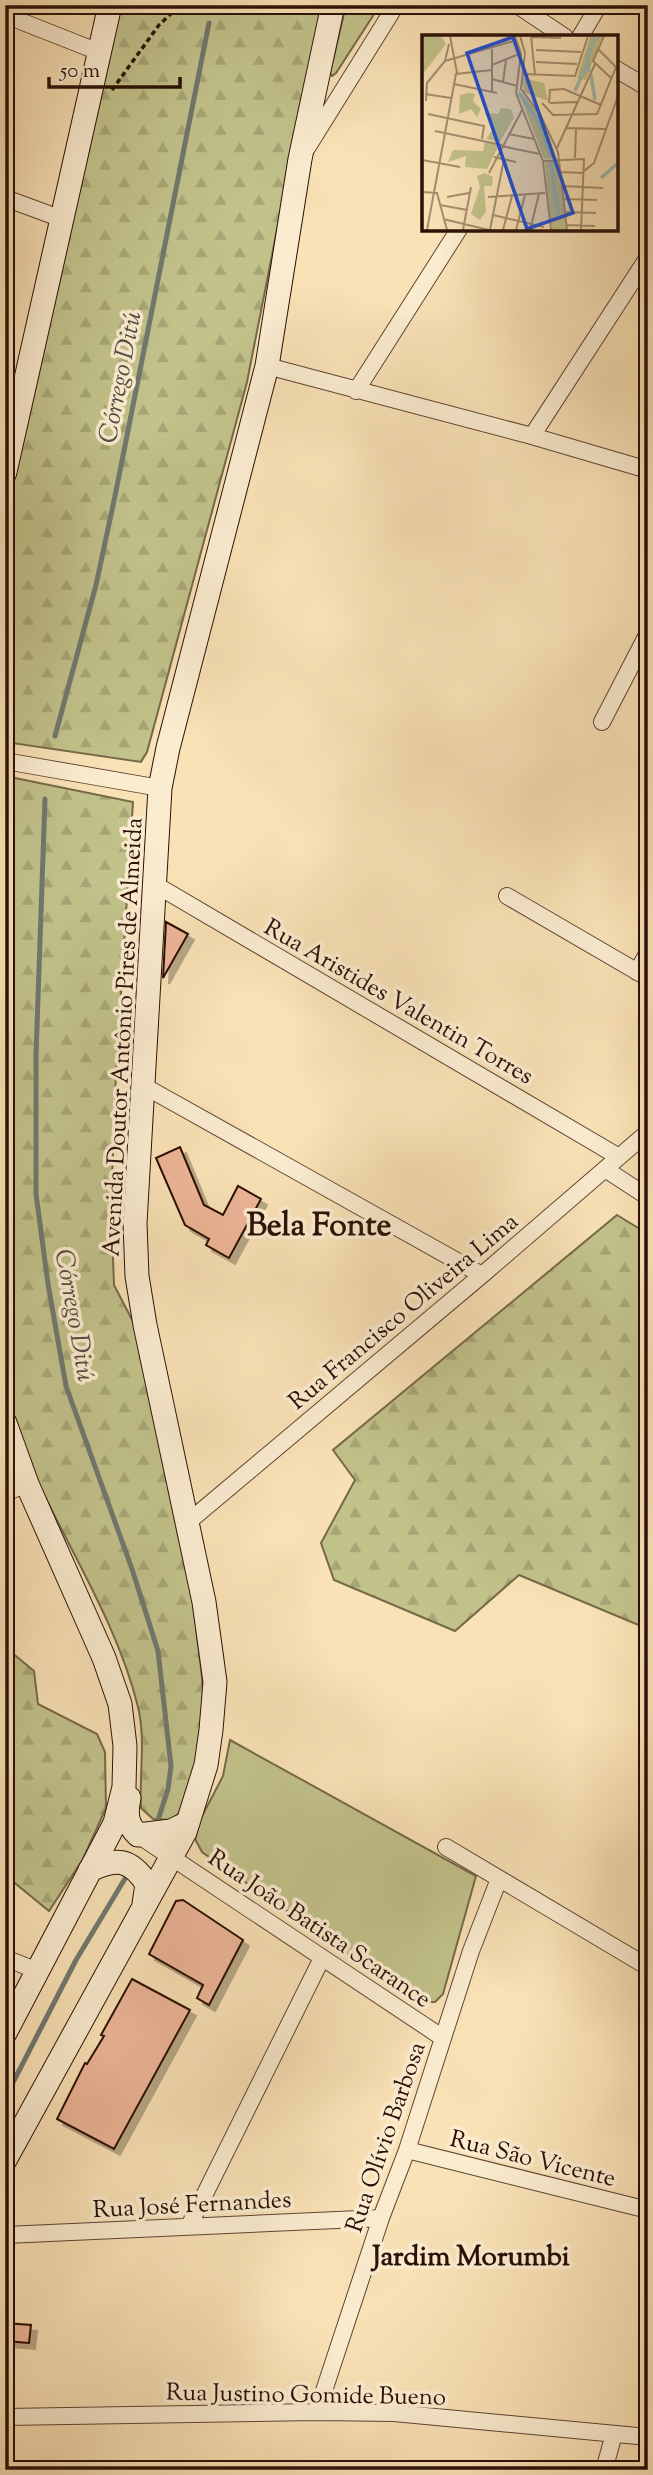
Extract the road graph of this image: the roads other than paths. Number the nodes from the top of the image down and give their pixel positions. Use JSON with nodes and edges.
{"nodes":[{"id":1,"x":110,"y":5,"type":"edge"},
{"id":2,"x":333,"y":5,"type":"edge"},
{"id":3,"x":396,"y":5,"type":"edge"},
{"id":4,"x":517,"y":5,"type":"edge"},
{"id":5,"x":599,"y":5,"type":"edge"},
{"id":6,"x":5,"y":15,"type":"edge"},
{"id":7,"x":562,"y":35,"type":"edge"},
{"id":8,"x":581,"y":35,"type":"edge"},
{"id":9,"x":99,"y":52,"type":"junction"},
{"id":10,"x":618,"y":70,"type":"edge"},
{"id":11,"x":648,"y":88,"type":"edge"},
{"id":12,"x":300,"y":159,"type":"junction"},
{"id":13,"x":5,"y":198,"type":"edge"},
{"id":14,"x":62,"y":219,"type":"junction"},
{"id":15,"x":457,"y":231,"type":"edge"},
{"id":16,"x":648,"y":257,"type":"edge"},
{"id":17,"x":267,"y":366,"type":"junction"},
{"id":18,"x":14,"y":388,"type":"edge"},
{"id":19,"x":356,"y":391,"type":"junction"},
{"id":20,"x":532,"y":436,"type":"junction"},
{"id":21,"x":648,"y":470,"type":"edge"},
{"id":22,"x":5,"y":472,"type":"edge"},
{"id":23,"x":648,"y":633,"type":"edge"},
{"id":24,"x":602,"y":722,"type":"dead end"},
{"id":25,"x":5,"y":761,"type":"edge"},
{"id":26,"x":160,"y":788,"type":"junction"},
{"id":27,"x":156,"y":885,"type":"junction"},
{"id":28,"x":507,"y":896,"type":"dead end"},
{"id":29,"x":648,"y":952,"type":"edge"},
{"id":30,"x":642,"y":975,"type":"edge"},
{"id":31,"x":144,"y":1086,"type":"junction"},
{"id":32,"x":648,"y":1132,"type":"edge"},
{"id":33,"x":619,"y":1157,"type":"junction"},
{"id":34,"x":605,"y":1169,"type":"junction"},
{"id":35,"x":648,"y":1197,"type":"edge"},
{"id":36,"x":482,"y":1275,"type":"junction"},
{"id":37,"x":5,"y":1423,"type":"edge"},
{"id":38,"x":27,"y":1484,"type":"junction"},
{"id":39,"x":5,"y":1493,"type":"edge"},
{"id":40,"x":187,"y":1523,"type":"junction"},
{"id":41,"x":121,"y":1715,"type":"junction"},
{"id":42,"x":188,"y":1823,"type":"junction"},
{"id":43,"x":138,"y":1835,"type":"junction"},
{"id":44,"x":446,"y":1847,"type":"dead end"},
{"id":45,"x":172,"y":1857,"type":"junction"},
{"id":46,"x":90,"y":1870,"type":"junction"},
{"id":47,"x":499,"y":1879,"type":"junction"},
{"id":48,"x":141,"y":1914,"type":"junction"},
{"id":49,"x":5,"y":1958,"type":"edge"},
{"id":50,"x":322,"y":1958,"type":"junction"},
{"id":51,"x":648,"y":1967,"type":"edge"},
{"id":52,"x":37,"y":1971,"type":"junction"},
{"id":53,"x":5,"y":2033,"type":"edge"},
{"id":54,"x":443,"y":2038,"type":"junction"},
{"id":55,"x":407,"y":2150,"type":"junction"},
{"id":56,"x":5,"y":2160,"type":"edge"},
{"id":57,"x":648,"y":2210,"type":"edge"},
{"id":58,"x":381,"y":2218,"type":"junction"},
{"id":59,"x":189,"y":2226,"type":"junction"},
{"id":60,"x":5,"y":2235,"type":"edge"},
{"id":61,"x":317,"y":2412,"type":"junction"},
{"id":62,"x":5,"y":2417,"type":"edge"},
{"id":63,"x":614,"y":2434,"type":"junction"},
{"id":64,"x":648,"y":2437,"type":"edge"},
{"id":65,"x":604,"y":2470,"type":"edge"}],
"edges":[{"from":1,"to":9,"type":"main road"},
{"from":2,"to":12,"type":"main road","name":"Avenida Doutor Antônio Pires de Almeida"},
{"from":3,"to":12,"type":"street"},
{"from":4,"to":7,"type":"street"},
{"from":5,"to":8,"type":"street"},
{"from":6,"to":9,"type":"street"},
{"from":9,"to":14,"type":"main road"},
{"from":10,"to":11,"type":"street"},
{"from":12,"to":17,"type":"main road","name":"Avenida Doutor Antônio Pires de Almeida"},
{"from":13,"to":14,"type":"street"},
{"from":14,"to":18,"type":"main road"},
{"from":15,"to":19,"type":"street"},
{"from":16,"to":20,"type":"street"},
{"from":17,"to":19,"type":"street"},
{"from":17,"to":26,"type":"main road","name":"Avenida Doutor Antônio Pires de Almeida"},
{"from":18,"to":22,"type":"main road"},
{"from":19,"to":20,"type":"street"},
{"from":20,"to":21,"type":"street"},
{"from":23,"to":24,"type":"street"},
{"from":25,"to":26,"type":"street"},
{"from":26,"to":27,"type":"main road","name":"Avenida Doutor Antônio Pires de Almeida"},
{"from":27,"to":31,"type":"main road","name":"Avenida Doutor Antônio Pires de Almeida"},
{"from":27,"to":33,"type":"street","name":"Rua Aristides Valentin Torres"},
{"from":28,"to":30,"type":"street"},
{"from":29,"to":30,"type":"street"},
{"from":31,"to":36,"type":"street"},
{"from":31,"to":40,"type":"main road","name":"Avenida Doutor Antônio Pires de Almeida"},
{"from":32,"to":33,"type":"street","name":"Rua Francisco Oliveira Lima"},
{"from":33,"to":34,"type":"street","name":"Rua Francisco Oliveira Lima"},
{"from":34,"to":35,"type":"street"},
{"from":34,"to":36,"type":"street","name":"Rua Francisco Oliveira Lima"},
{"from":36,"to":40,"type":"street","name":"Rua Francisco Oliveira Lima"},
{"from":37,"to":38,"type":"main road"},
{"from":38,"to":39,"type":"street"},
{"from":38,"to":41,"type":"main road"},
{"from":40,"to":42,"type":"main road","name":"Avenida Doutor Antônio Pires de Almeida"},
{"from":41,"to":43,"type":"main road"},
{"from":41,"to":46,"type":"main road"},
{"from":42,"to":43,"type":"main road"},
{"from":42,"to":45,"type":"main road","name":"Avenida Doutor Antônio Pires de Almeida"},
{"from":43,"to":45,"type":"street","name":"Rua João Batista Scarance"},
{"from":44,"to":47,"type":"street"},
{"from":45,"to":48,"type":"main road","name":"Avenida Doutor Antônio Pires de Almeida"},
{"from":45,"to":50,"type":"street","name":"Rua João Batista Scarance"},
{"from":46,"to":48,"type":"main road"},
{"from":46,"to":52,"type":"main road"},
{"from":47,"to":51,"type":"street"},
{"from":47,"to":54,"type":"street","name":"Rua Olívio Barbosa"},
{"from":48,"to":56,"type":"main road","name":"Avenida Doutor Antônio Pires de Almeida"},
{"from":49,"to":52,"type":"street"},
{"from":50,"to":54,"type":"street","name":"Rua João Batista Scarance"},
{"from":50,"to":59,"type":"street"},
{"from":52,"to":53,"type":"main road"},
{"from":54,"to":55,"type":"street","name":"Rua Olívio Barbosa"},
{"from":55,"to":57,"type":"street","name":"Rua São Vicente"},
{"from":55,"to":58,"type":"street","name":"Rua Olívio Barbosa"},
{"from":58,"to":59,"type":"street","name":"Rua José Fernandes"},
{"from":58,"to":61,"type":"street","name":"Rua Olívio Barbosa"},
{"from":59,"to":60,"type":"street","name":"Rua José Fernandes"},
{"from":61,"to":62,"type":"street","name":"Rua Justino Gomide Bueno"},
{"from":61,"to":63,"type":"street","name":"Rua Justino Gomide Bueno"},
{"from":63,"to":64,"type":"street","name":"Rua Justino Gomide Bueno"},
{"from":63,"to":65,"type":"street"}]}
